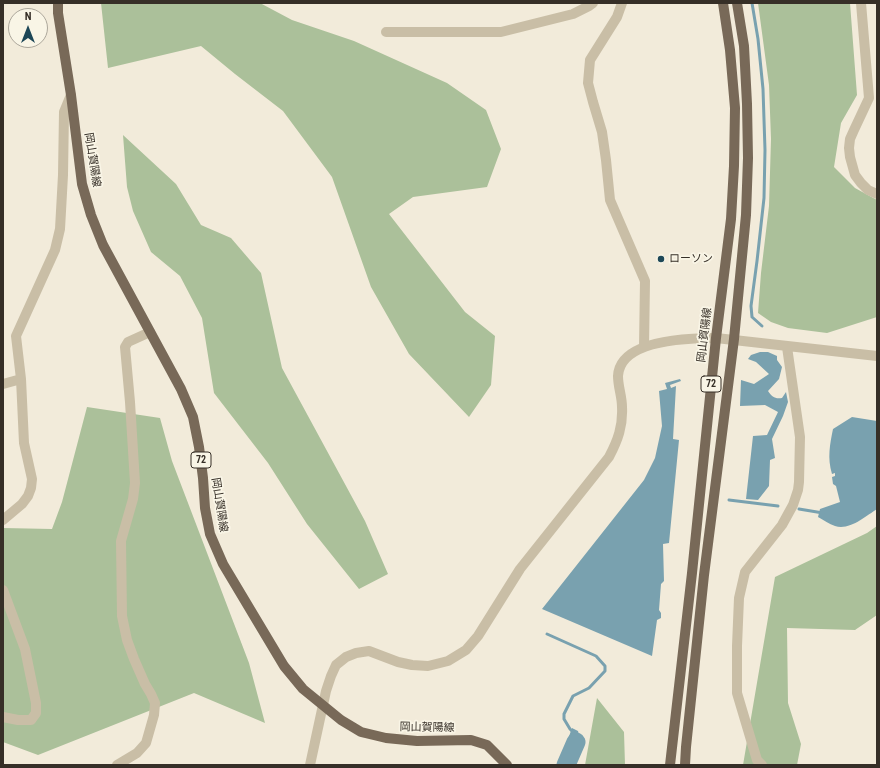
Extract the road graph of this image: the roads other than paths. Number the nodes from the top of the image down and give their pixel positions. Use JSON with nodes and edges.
{"nodes":[{"id":1,"x":58,"y":3,"type":"edge"},
{"id":2,"x":593,"y":3,"type":"edge"},
{"id":3,"x":622,"y":3,"type":"edge"},
{"id":4,"x":723,"y":3,"type":"edge"},
{"id":5,"x":736,"y":3,"type":"edge"},
{"id":6,"x":861,"y":3,"type":"edge"},
{"id":7,"x":386,"y":32,"type":"dead end"},
{"id":8,"x":71,"y":95,"type":"junction"},
{"id":9,"x":873,"y":98,"type":"edge"},
{"id":10,"x":877,"y":194,"type":"edge"},
{"id":11,"x":150,"y":332,"type":"junction"},
{"id":12,"x":716,"y":338,"type":"junction"},
{"id":13,"x":734,"y":339,"type":"junction"},
{"id":14,"x":644,"y":347,"type":"junction"},
{"id":15,"x":787,"y":347,"type":"junction"},
{"id":16,"x":877,"y":356,"type":"edge"},
{"id":17,"x":21,"y":378,"type":"junction"},
{"id":18,"x":3,"y":384,"type":"edge"},
{"id":19,"x":3,"y":520,"type":"edge"},
{"id":20,"x":3,"y":590,"type":"edge"},
{"id":21,"x":323,"y":706,"type":"junction"},
{"id":22,"x":3,"y":717,"type":"edge"},
{"id":23,"x":117,"y":765,"type":"edge"},
{"id":24,"x":310,"y":765,"type":"edge"},
{"id":25,"x":507,"y":765,"type":"edge"},
{"id":26,"x":670,"y":765,"type":"edge"},
{"id":27,"x":685,"y":765,"type":"edge"},
{"id":28,"x":762,"y":765,"type":"edge"}],
"edges":[{"from":1,"to":8,"type":"main road","name":"岡山賀陽線","number":"72"},
{"from":2,"to":7,"type":"street"},
{"from":3,"to":14,"type":"street"},
{"from":4,"to":12,"type":"main road","name":"岡山賀陽線","number":"72"},
{"from":5,"to":13,"type":"main road","number":"72"},
{"from":6,"to":9,"type":"street"},
{"from":8,"to":11,"type":"main road","name":"岡山賀陽線","number":"72"},
{"from":8,"to":17,"type":"street"},
{"from":9,"to":10,"type":"street"},
{"from":11,"to":21,"type":"main road","name":"岡山賀陽線","number":"72"},
{"from":11,"to":23,"type":"street"},
{"from":12,"to":13,"type":"street"},
{"from":12,"to":14,"type":"street"},
{"from":12,"to":26,"type":"main road","name":"岡山賀陽線","number":"72"},
{"from":13,"to":15,"type":"street"},
{"from":13,"to":27,"type":"main road","number":"72"},
{"from":14,"to":21,"type":"street"},
{"from":15,"to":16,"type":"street"},
{"from":15,"to":28,"type":"street"},
{"from":17,"to":18,"type":"street"},
{"from":17,"to":19,"type":"street"},
{"from":20,"to":22,"type":"street"},
{"from":21,"to":24,"type":"street"},
{"from":21,"to":25,"type":"main road","name":"岡山賀陽線","number":"72"}]}
